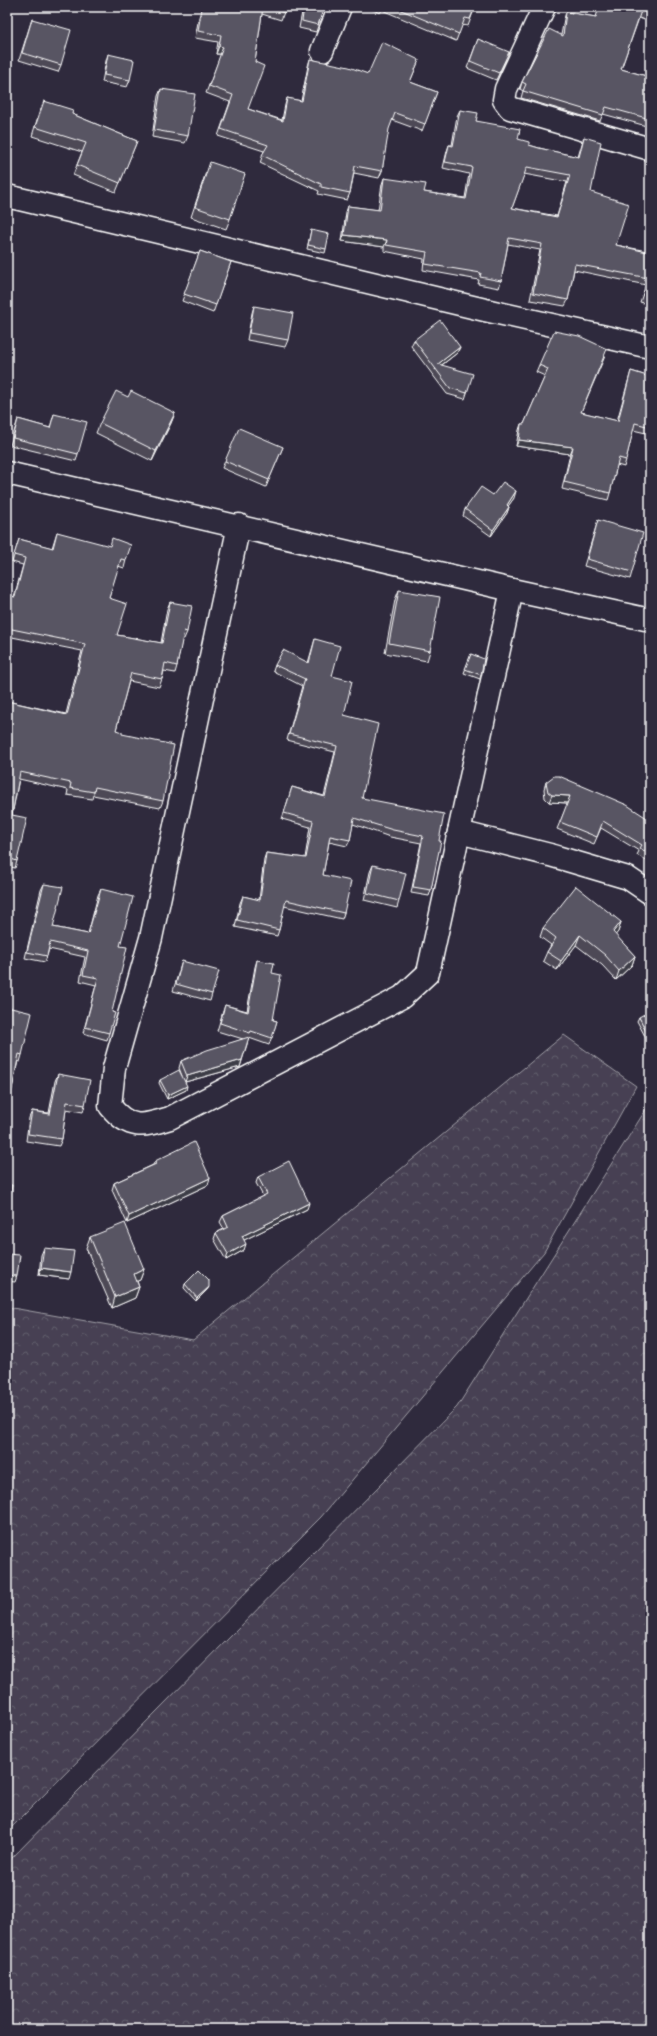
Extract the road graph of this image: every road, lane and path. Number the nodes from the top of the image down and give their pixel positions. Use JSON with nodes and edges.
{"nodes":[{"id":1,"x":340,"y":7,"type":"edge"},
{"id":2,"x":544,"y":7,"type":"edge"},
{"id":3,"x":322,"y":51,"type":"dead end"},
{"id":4,"x":650,"y":148,"type":"edge"},
{"id":5,"x":7,"y":196,"type":"edge"},
{"id":6,"x":650,"y":347,"type":"edge"},
{"id":7,"x":7,"y":473,"type":"edge"},
{"id":8,"x":239,"y":525,"type":"junction"},
{"id":9,"x":512,"y":590,"type":"junction"},
{"id":10,"x":650,"y":620,"type":"edge"},
{"id":11,"x":459,"y":832,"type":"junction"},
{"id":12,"x":650,"y":894,"type":"edge"}],
"edges":[{"from":1,"to":3,"type":"street"},
{"from":2,"to":4,"type":"street"},
{"from":5,"to":6,"type":"street"},
{"from":7,"to":8,"type":"street"},
{"from":8,"to":9,"type":"street"},
{"from":8,"to":11,"type":"street"},
{"from":9,"to":10,"type":"street"},
{"from":9,"to":11,"type":"street"},
{"from":11,"to":12,"type":"street"}]}
